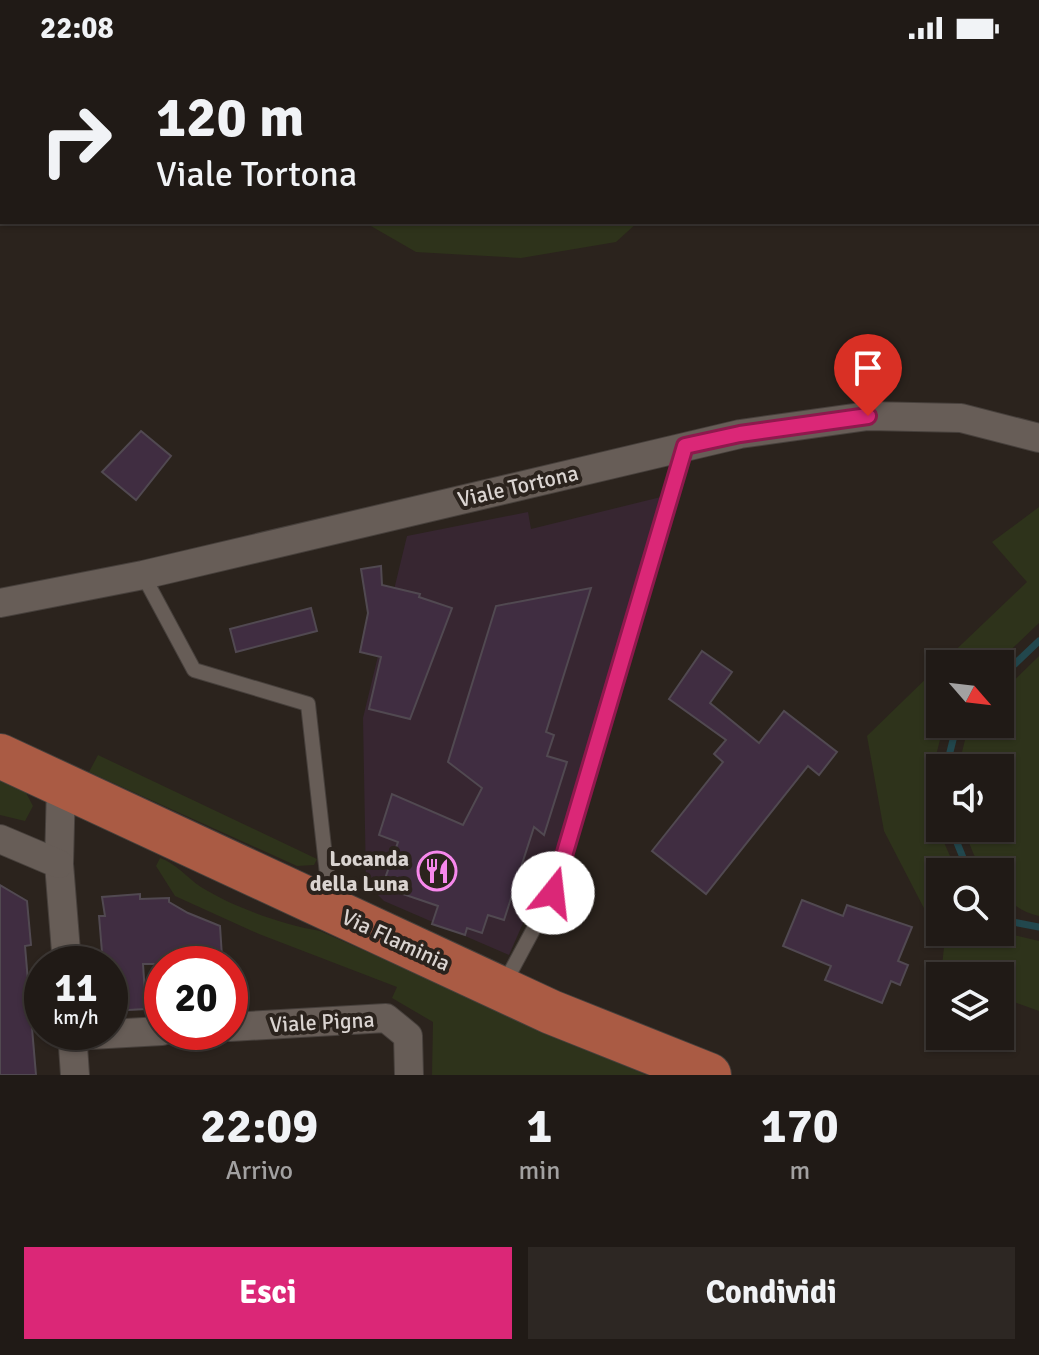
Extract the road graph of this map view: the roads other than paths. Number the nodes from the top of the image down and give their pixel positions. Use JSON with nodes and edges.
{"nodes":[{"id":1,"x":1039,"y":438,"type":"edge"},
{"id":2,"x":685,"y":446,"type":"junction"},
{"id":3,"x":143,"y":575,"type":"junction"},
{"id":4,"x":0,"y":603,"type":"edge"},
{"id":5,"x":0,"y":756,"type":"edge"},
{"id":6,"x":61,"y":784,"type":"junction"},
{"id":7,"x":0,"y":839,"type":"edge"},
{"id":8,"x":59,"y":864,"type":"junction"},
{"id":9,"x":330,"y":910,"type":"junction"},
{"id":10,"x":66,"y":946,"type":"edge"},
{"id":11,"x":501,"y":989,"type":"junction"},
{"id":12,"x":248,"y":1026,"type":"edge"},
{"id":13,"x":73,"y":1050,"type":"edge"},
{"id":14,"x":75,"y":1075,"type":"edge"},
{"id":15,"x":409,"y":1075,"type":"edge"},
{"id":16,"x":709,"y":1075,"type":"edge"}],
"edges":[{"from":1,"to":2,"type":"street","name":"Viale Tortona"},
{"from":2,"to":3,"type":"street","name":"Viale Tortona"},
{"from":2,"to":11,"type":"lane"},
{"from":3,"to":4,"type":"street","name":"Viale Tortona"},
{"from":3,"to":9,"type":"lane"},
{"from":5,"to":6,"type":"main road","name":"Via Flaminia"},
{"from":6,"to":8,"type":"street"},
{"from":6,"to":9,"type":"main road","name":"Via Flaminia"},
{"from":7,"to":8,"type":"street"},
{"from":8,"to":10,"type":"street"},
{"from":9,"to":11,"type":"main road","name":"Via Flaminia"},
{"from":11,"to":16,"type":"main road","name":"Via Flaminia"},
{"from":12,"to":15,"type":"street","name":"Viale Pigna"},
{"from":13,"to":14,"type":"street"}]}
